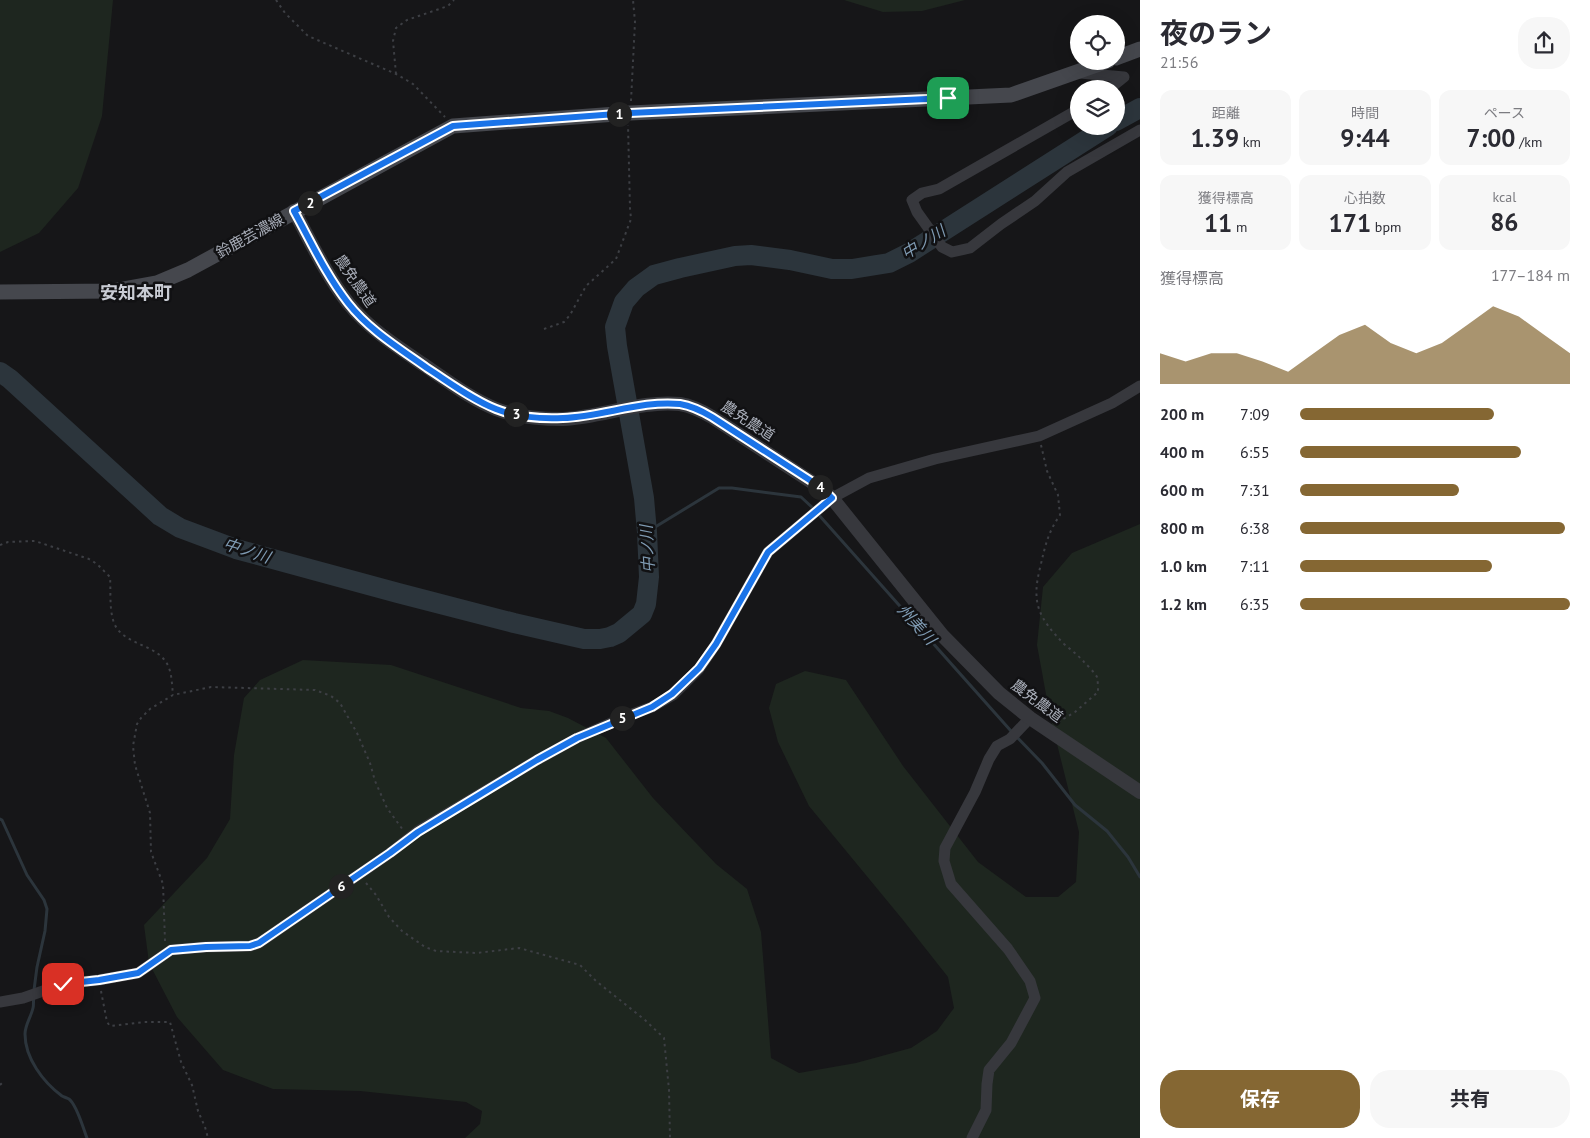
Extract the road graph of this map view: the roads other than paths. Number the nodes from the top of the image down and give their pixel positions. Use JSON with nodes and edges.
{"nodes":[{"id":1,"x":1140,"y":49,"type":"edge"},
{"id":2,"x":1125,"y":55,"type":"edge"},
{"id":3,"x":1086,"y":70,"type":"edge"},
{"id":4,"x":1078,"y":73,"type":"junction"},
{"id":5,"x":1120,"y":80,"type":"edge"},
{"id":6,"x":1070,"y":114,"type":"edge"},
{"id":7,"x":1140,"y":130,"type":"edge"},
{"id":8,"x":294,"y":211,"type":"junction"},
{"id":9,"x":0,"y":292,"type":"edge"},
{"id":10,"x":1140,"y":386,"type":"edge"},
{"id":11,"x":827,"y":502,"type":"junction"},
{"id":12,"x":1030,"y":718,"type":"junction"},
{"id":13,"x":1140,"y":792,"type":"edge"},
{"id":14,"x":0,"y":1002,"type":"edge"},
{"id":15,"x":972,"y":1138,"type":"edge"}],
"edges":[{"from":1,"to":2,"type":"main road"},
{"from":3,"to":4,"type":"main road","name":"鈴鹿芸濃線"},
{"from":4,"to":5,"type":"street"},
{"from":4,"to":8,"type":"main road","name":"鈴鹿芸濃線"},
{"from":6,"to":7,"type":"street"},
{"from":8,"to":9,"type":"main road","name":"鈴鹿芸濃線"},
{"from":8,"to":11,"type":"street","name":"農免農道"},
{"from":10,"to":11,"type":"street"},
{"from":11,"to":12,"type":"street","name":"農免農道"},
{"from":11,"to":14,"type":"street"},
{"from":12,"to":13,"type":"street","name":"農免農道"},
{"from":12,"to":15,"type":"street"}]}
